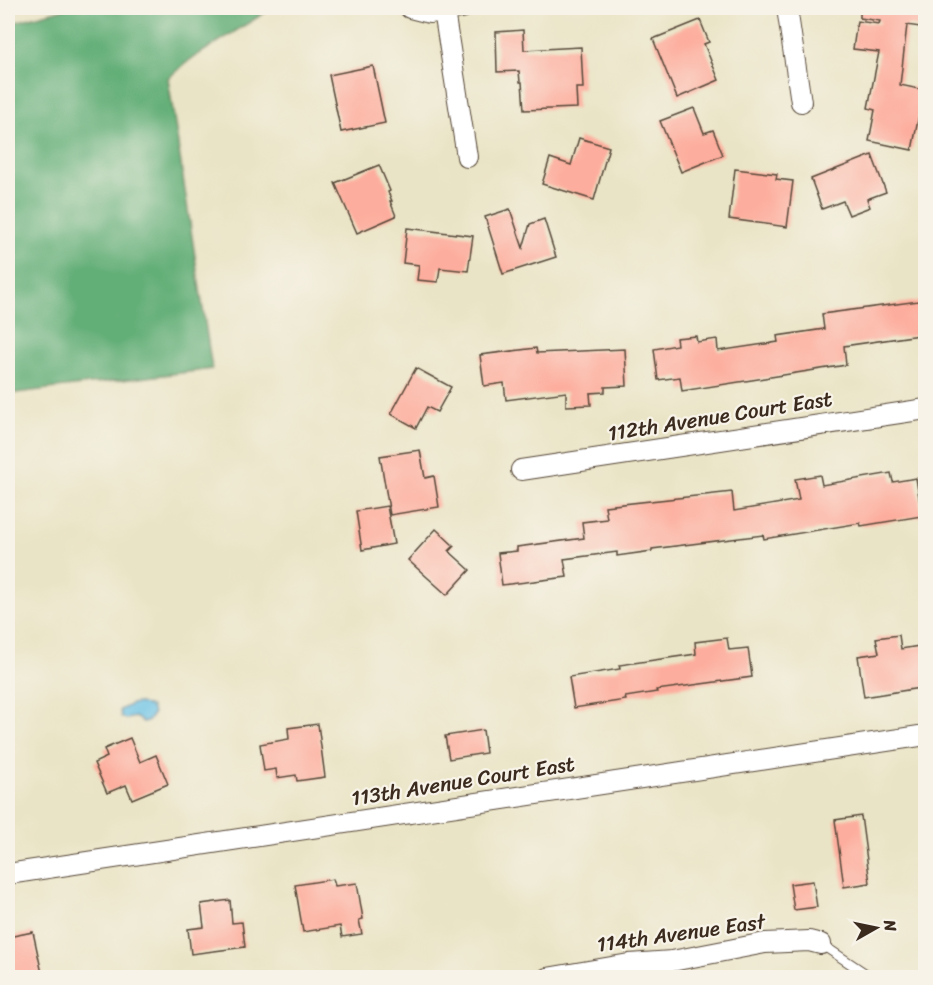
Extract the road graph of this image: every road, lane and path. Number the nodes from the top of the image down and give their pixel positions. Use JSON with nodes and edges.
{"nodes":[{"id":1,"x":410,"y":8,"type":"edge"},
{"id":2,"x":787,"y":8,"type":"edge"},
{"id":3,"x":453,"y":9,"type":"edge"},
{"id":4,"x":801,"y":102,"type":"dead end"},
{"id":5,"x":467,"y":157,"type":"dead end"},
{"id":6,"x":926,"y":409,"type":"edge"},
{"id":7,"x":521,"y":470,"type":"dead end"},
{"id":8,"x":926,"y":735,"type":"edge"},
{"id":9,"x":8,"y":874,"type":"edge"},
{"id":10,"x":821,"y":944,"type":"joint"},
{"id":11,"x":547,"y":978,"type":"edge"},
{"id":12,"x":873,"y":978,"type":"edge"}],
"edges":[{"from":1,"to":3,"type":"street"},
{"from":2,"to":4,"type":"street"},
{"from":3,"to":5,"type":"street"},
{"from":6,"to":7,"type":"street","name":"112th Avenue Court East"},
{"from":8,"to":9,"type":"street","name":"113th Avenue Court East"},
{"from":10,"to":11,"type":"street","name":"114th Avenue East"},
{"from":10,"to":12,"type":"lane"}]}
